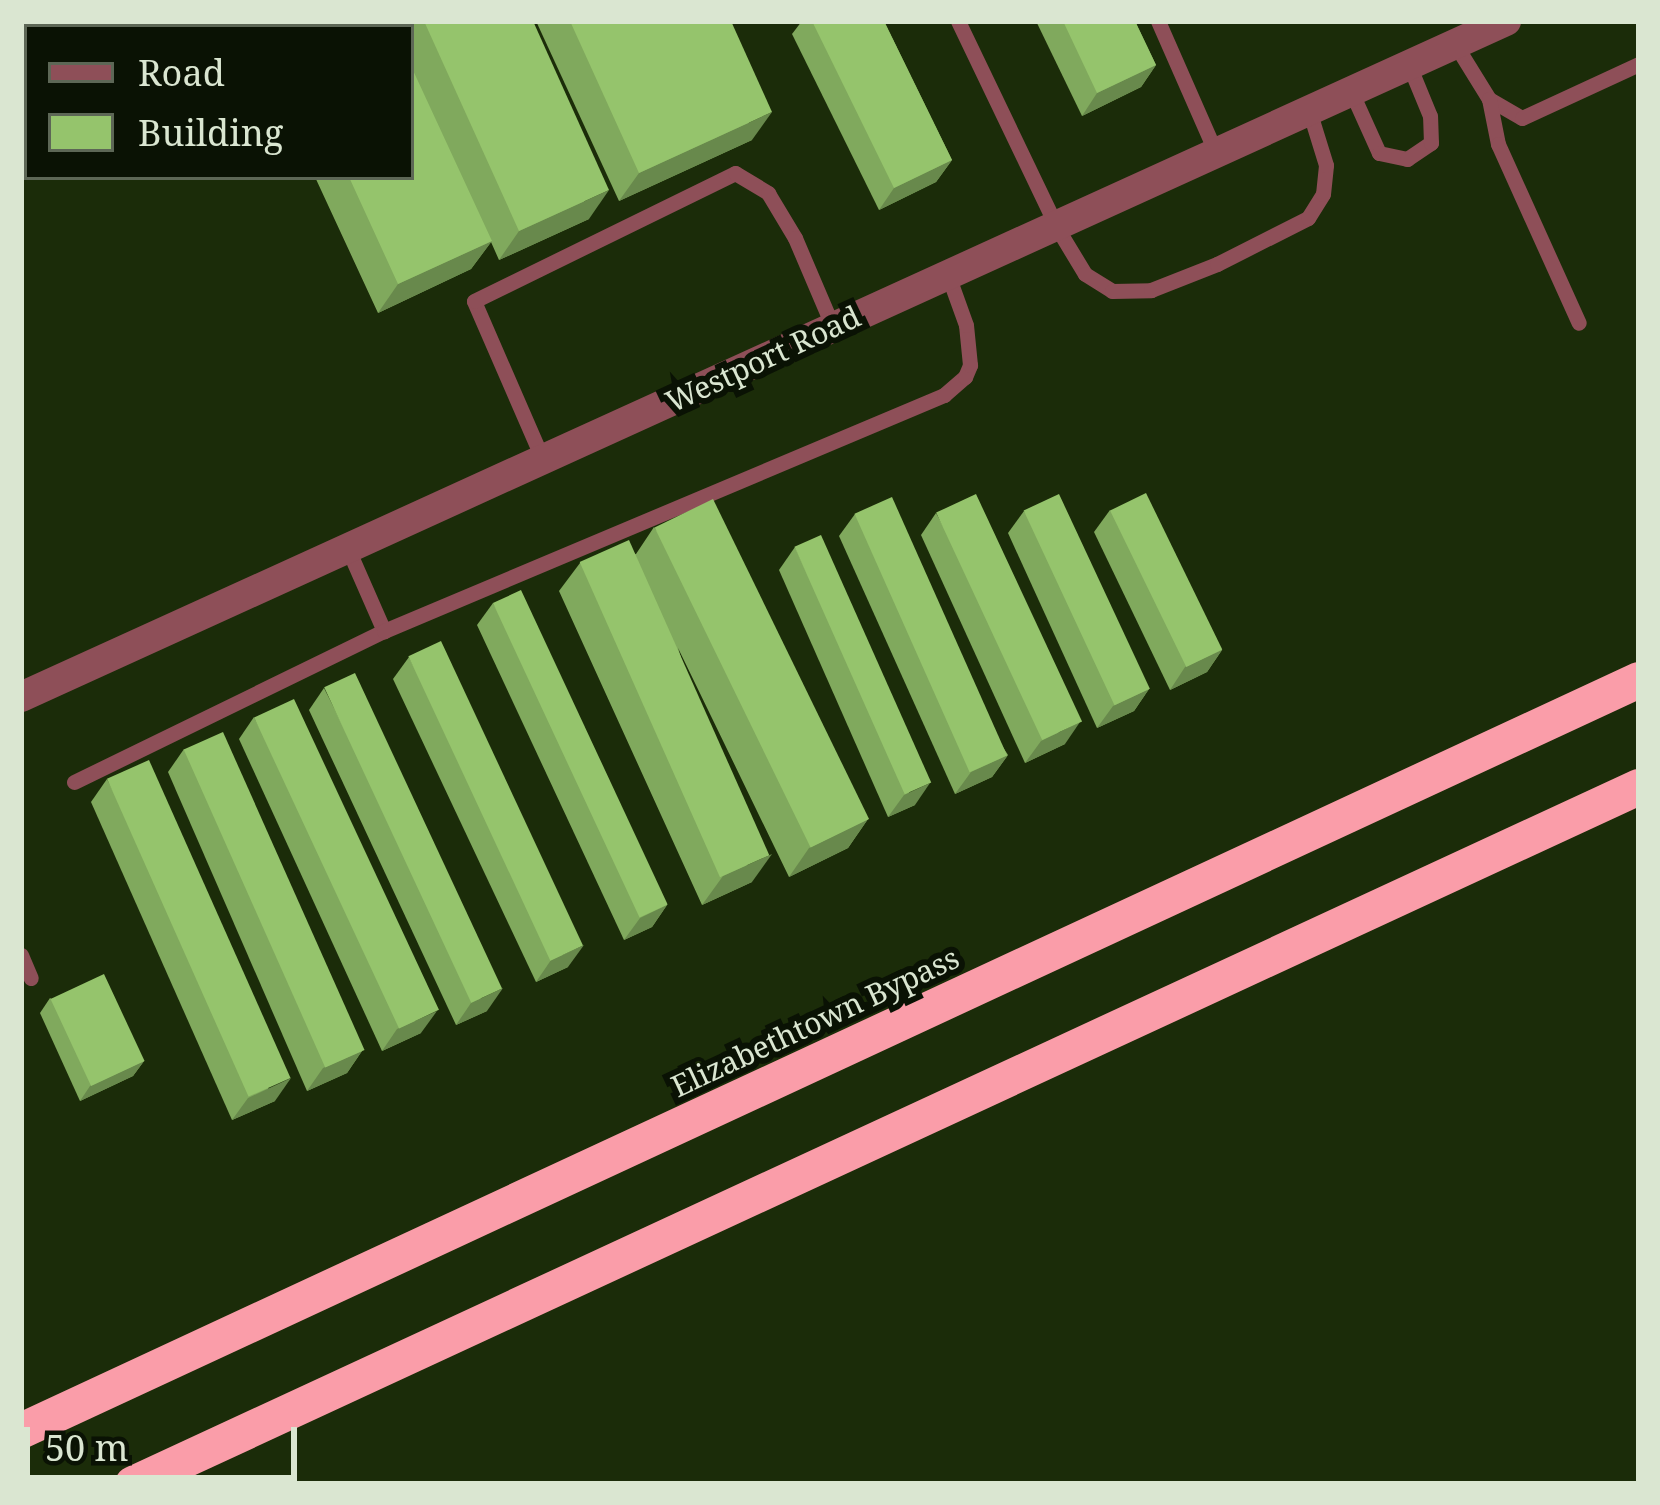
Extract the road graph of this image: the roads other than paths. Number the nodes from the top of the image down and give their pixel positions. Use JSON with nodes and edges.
{"nodes":[{"id":1,"x":958,"y":21,"type":"edge"},
{"id":2,"x":1158,"y":21,"type":"edge"},
{"id":3,"x":1506,"y":21,"type":"edge"},
{"id":4,"x":1456,"y":44,"type":"junction"},
{"id":5,"x":1639,"y":64,"type":"edge"},
{"id":6,"x":1409,"y":65,"type":"junction"},
{"id":7,"x":1351,"y":91,"type":"junction"},
{"id":8,"x":1489,"y":99,"type":"junction"},
{"id":9,"x":1309,"y":110,"type":"junction"},
{"id":10,"x":1216,"y":153,"type":"junction"},
{"id":11,"x":1056,"y":226,"type":"junction"},
{"id":12,"x":948,"y":275,"type":"junction"},
{"id":13,"x":1579,"y":322,"type":"dead end"},
{"id":14,"x":833,"y":327,"type":"junction"},
{"id":15,"x":543,"y":460,"type":"junction"},
{"id":16,"x":348,"y":548,"type":"junction"},
{"id":17,"x":384,"y":631,"type":"junction"},
{"id":18,"x":1639,"y":680,"type":"edge"},
{"id":19,"x":21,"y":697,"type":"edge"},
{"id":20,"x":74,"y":782,"type":"dead end"},
{"id":21,"x":1639,"y":787,"type":"edge"},
{"id":22,"x":21,"y":955,"type":"edge"},
{"id":23,"x":31,"y":977,"type":"dead end"},
{"id":24,"x":21,"y":1431,"type":"edge"},
{"id":25,"x":134,"y":1484,"type":"edge"}],
"edges":[{"from":1,"to":11,"type":"lane"},
{"from":2,"to":10,"type":"lane"},
{"from":3,"to":4,"type":"street","name":"Westport Road"},
{"from":4,"to":6,"type":"street","name":"Westport Road"},
{"from":4,"to":8,"type":"lane"},
{"from":5,"to":8,"type":"lane"},
{"from":6,"to":7,"type":"street","name":"Westport Road"},
{"from":6,"to":7,"type":"lane"},
{"from":7,"to":9,"type":"street","name":"Westport Road"},
{"from":8,"to":13,"type":"lane"},
{"from":9,"to":10,"type":"street","name":"Westport Road"},
{"from":9,"to":11,"type":"lane"},
{"from":10,"to":11,"type":"street","name":"Westport Road"},
{"from":11,"to":12,"type":"street","name":"Westport Road"},
{"from":12,"to":14,"type":"street","name":"Westport Road"},
{"from":12,"to":17,"type":"lane"},
{"from":14,"to":15,"type":"street","name":"Westport Road"},
{"from":14,"to":15,"type":"lane"},
{"from":15,"to":16,"type":"street","name":"Westport Road"},
{"from":16,"to":17,"type":"lane"},
{"from":16,"to":19,"type":"street","name":"Westport Road"},
{"from":17,"to":20,"type":"lane"},
{"from":18,"to":24,"type":"highway","name":"Elizabethtown Bypass"},
{"from":21,"to":25,"type":"highway"},
{"from":22,"to":23,"type":"lane"}]}
